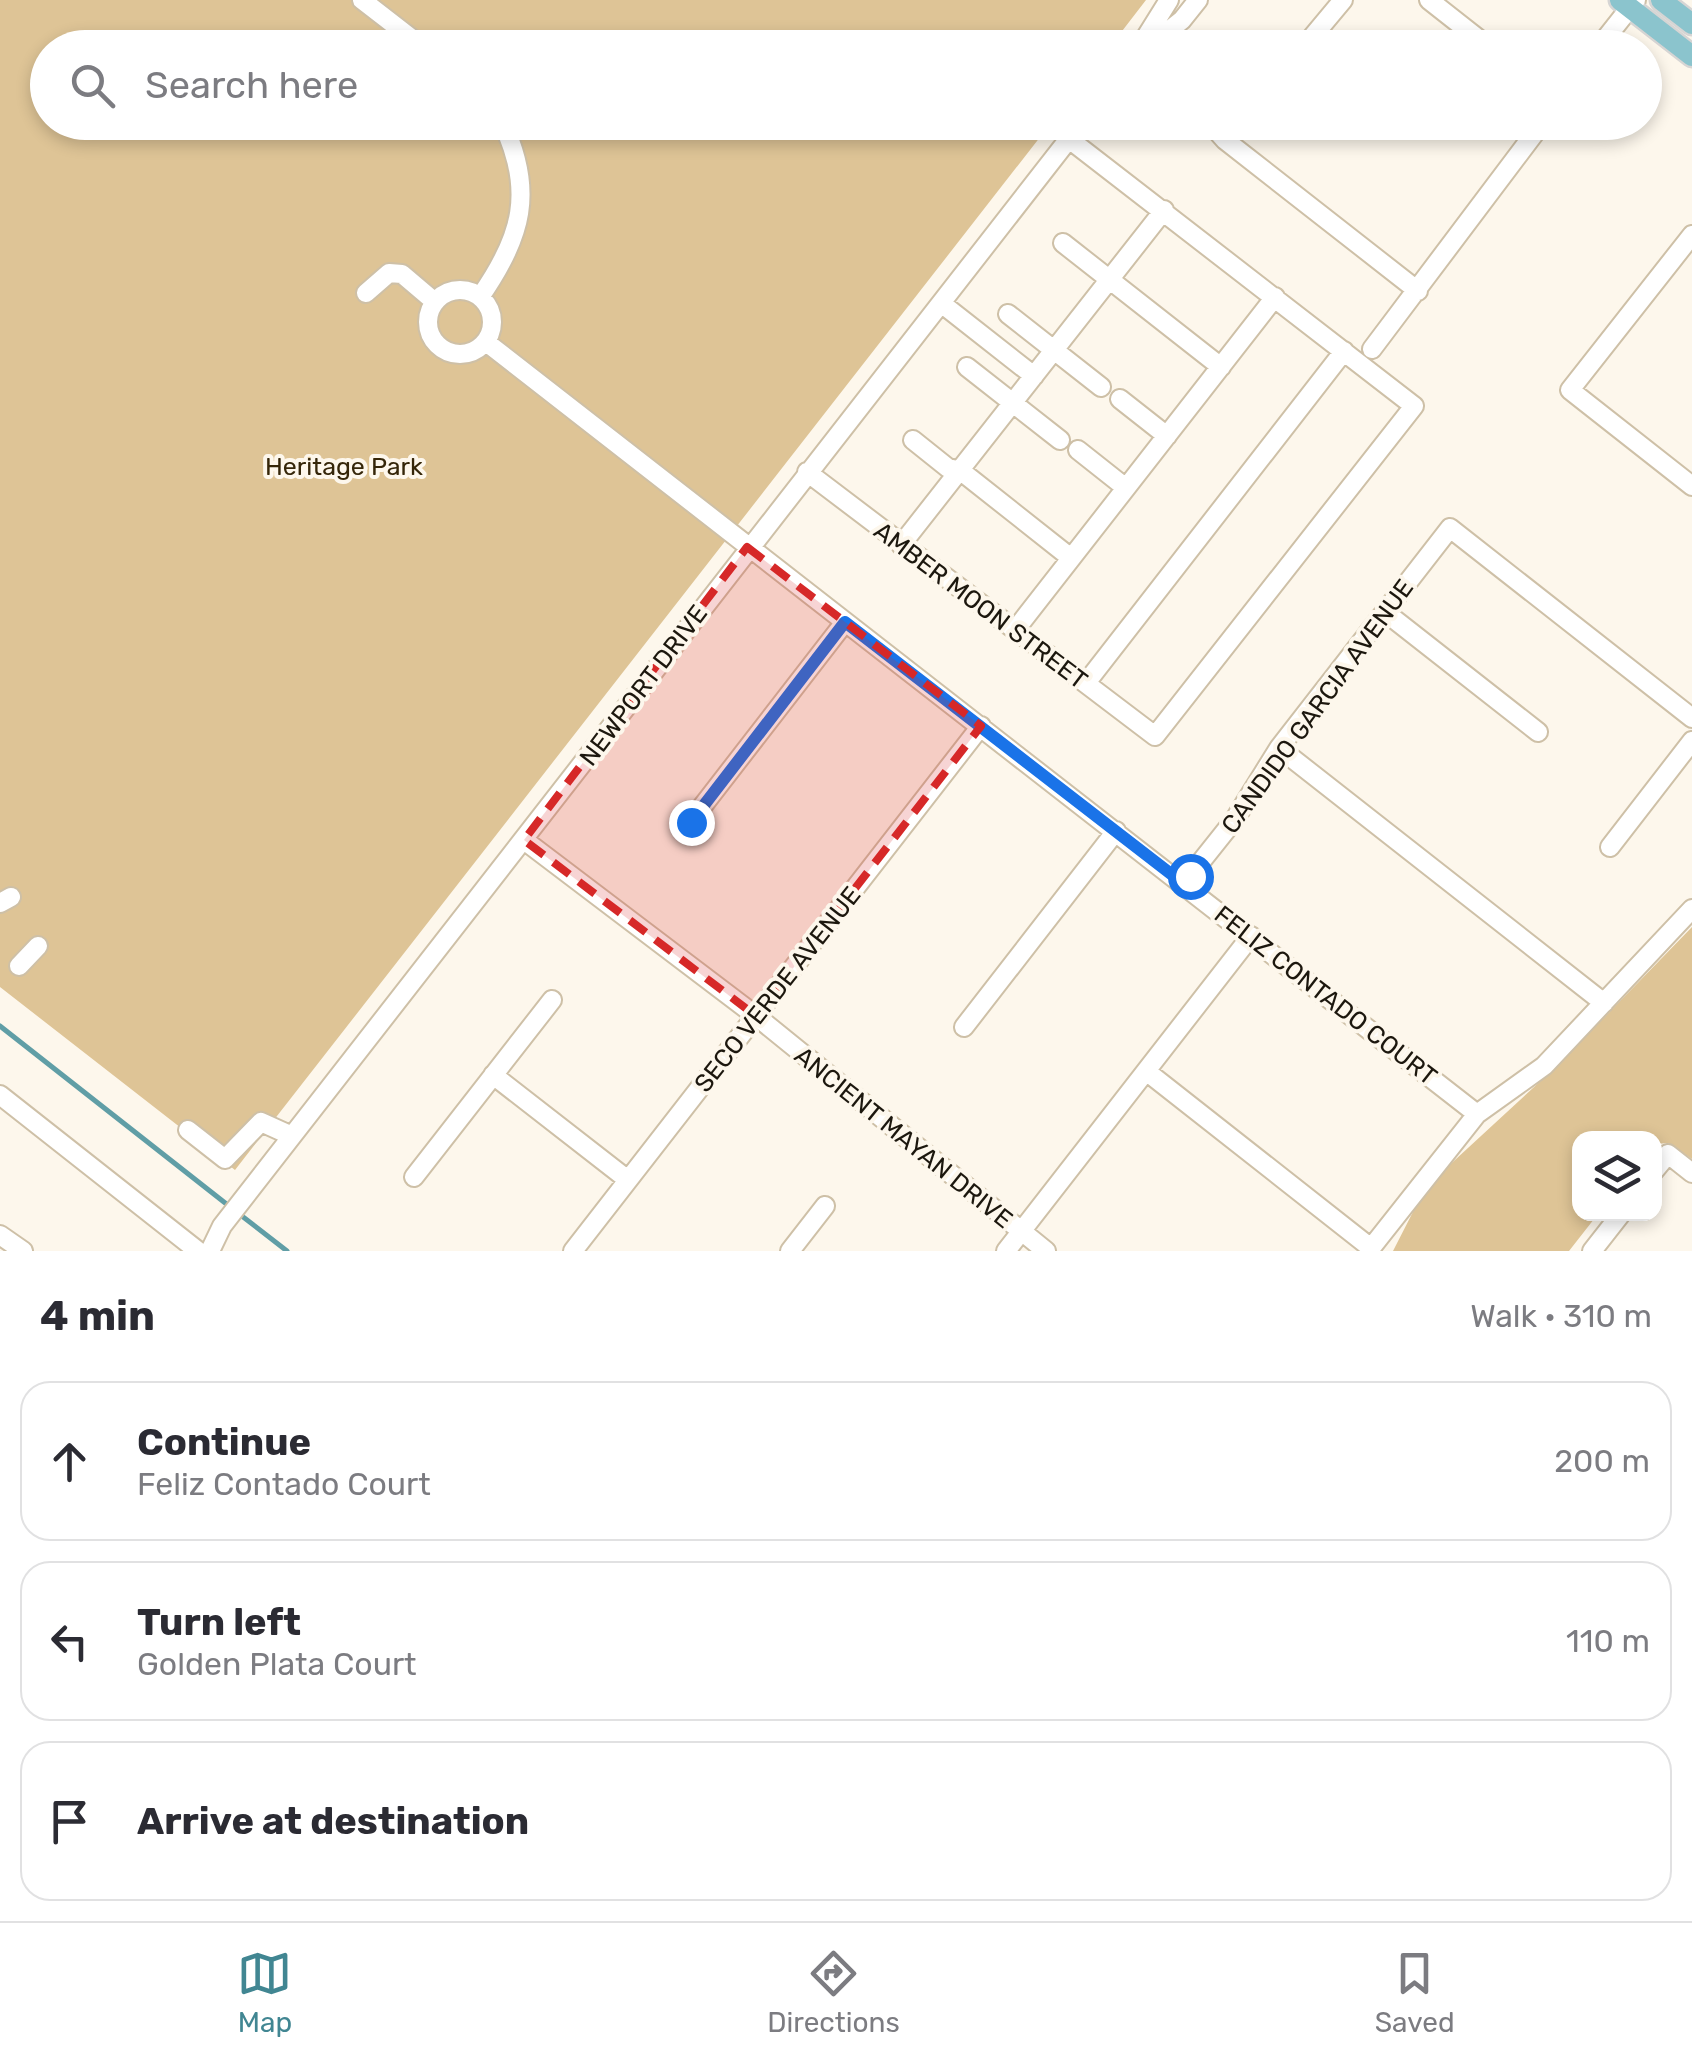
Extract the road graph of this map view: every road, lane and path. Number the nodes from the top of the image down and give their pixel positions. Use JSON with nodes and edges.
{"nodes":[{"id":1,"x":362,"y":0,"type":"edge"},
{"id":2,"x":1169,"y":0,"type":"edge"},
{"id":3,"x":1198,"y":0,"type":"edge"},
{"id":4,"x":1343,"y":0,"type":"edge"},
{"id":5,"x":1429,"y":0,"type":"edge"},
{"id":6,"x":1661,"y":0,"type":"edge"},
{"id":7,"x":1628,"y":3,"type":"edge"},
{"id":8,"x":1692,"y":24,"type":"edge"},
{"id":9,"x":401,"y":30,"type":"edge"},
{"id":10,"x":1151,"y":30,"type":"edge"},
{"id":11,"x":1170,"y":30,"type":"edge"},
{"id":12,"x":1318,"y":30,"type":"edge"},
{"id":13,"x":1467,"y":30,"type":"edge"},
{"id":14,"x":1610,"y":30,"type":"edge"},
{"id":15,"x":1661,"y":30,"type":"edge"},
{"id":16,"x":1662,"y":31,"type":"edge"},
{"id":17,"x":1692,"y":56,"type":"edge"},
{"id":18,"x":509,"y":140,"type":"edge"},
{"id":19,"x":1068,"y":140,"type":"edge"},
{"id":20,"x":1070,"y":140,"type":"edge"},
{"id":21,"x":1224,"y":140,"type":"edge"},
{"id":22,"x":1530,"y":140,"type":"edge"},
{"id":23,"x":1164,"y":210,"type":"junction"},
{"id":24,"x":1692,"y":235,"type":"edge"},
{"id":25,"x":1063,"y":242,"type":"dead end"},
{"id":26,"x":1110,"y":280,"type":"junction"},
{"id":27,"x":1418,"y":291,"type":"junction"},
{"id":28,"x":366,"y":292,"type":"dead end"},
{"id":29,"x":1275,"y":297,"type":"junction"},
{"id":30,"x":480,"y":298,"type":"junction"},
{"id":31,"x":435,"y":302,"type":"junction"},
{"id":32,"x":941,"y":303,"type":"junction"},
{"id":33,"x":1008,"y":314,"type":"dead end"},
{"id":34,"x":486,"y":342,"type":"junction"},
{"id":35,"x":1372,"y":349,"type":"dead end"},
{"id":36,"x":1054,"y":350,"type":"junction"},
{"id":37,"x":1344,"y":351,"type":"junction"},
{"id":38,"x":967,"y":367,"type":"dead end"},
{"id":39,"x":1220,"y":367,"type":"junction"},
{"id":40,"x":1034,"y":376,"type":"junction"},
{"id":41,"x":1101,"y":387,"type":"dead end"},
{"id":42,"x":1120,"y":399,"type":"dead end"},
{"id":43,"x":1013,"y":404,"type":"junction"},
{"id":44,"x":1167,"y":436,"type":"junction"},
{"id":45,"x":912,"y":440,"type":"dead end"},
{"id":46,"x":1060,"y":440,"type":"dead end"},
{"id":47,"x":1078,"y":450,"type":"dead end"},
{"id":48,"x":961,"y":471,"type":"junction"},
{"id":49,"x":806,"y":472,"type":"junction"},
{"id":50,"x":1692,"y":486,"type":"edge"},
{"id":51,"x":1126,"y":488,"type":"junction"},
{"id":52,"x":901,"y":546,"type":"junction"},
{"id":53,"x":748,"y":547,"type":"junction"},
{"id":54,"x":1071,"y":558,"type":"junction"},
{"id":55,"x":1385,"y":612,"type":"junction"},
{"id":56,"x":845,"y":622,"type":"junction"},
{"id":57,"x":1016,"y":629,"type":"junction"},
{"id":58,"x":1086,"y":683,"type":"junction"},
{"id":59,"x":1692,"y":718,"type":"edge"},
{"id":60,"x":980,"y":726,"type":"junction"},
{"id":61,"x":1538,"y":732,"type":"dead end"},
{"id":62,"x":1692,"y":741,"type":"edge"},
{"id":63,"x":1279,"y":748,"type":"junction"},
{"id":64,"x":691,"y":822,"type":"dead end"},
{"id":65,"x":1116,"y":831,"type":"junction"},
{"id":66,"x":524,"y":840,"type":"junction"},
{"id":67,"x":1610,"y":847,"type":"dead end"},
{"id":68,"x":1184,"y":884,"type":"junction"},
{"id":69,"x":1692,"y":909,"type":"edge"},
{"id":70,"x":1251,"y":936,"type":"junction"},
{"id":71,"x":38,"y":946,"type":"dead end"},
{"id":72,"x":19,"y":966,"type":"dead end"},
{"id":73,"x":552,"y":1000,"type":"dead end"},
{"id":74,"x":1604,"y":1003,"type":"junction"},
{"id":75,"x":756,"y":1016,"type":"junction"},
{"id":76,"x":964,"y":1027,"type":"dead end"},
{"id":77,"x":1146,"y":1071,"type":"junction"},
{"id":78,"x":493,"y":1075,"type":"junction"},
{"id":79,"x":0,"y":1095,"type":"edge"},
{"id":80,"x":1477,"y":1114,"type":"junction"},
{"id":81,"x":188,"y":1130,"type":"dead end"},
{"id":82,"x":292,"y":1136,"type":"junction"},
{"id":83,"x":1662,"y":1161,"type":"edge"},
{"id":84,"x":1692,"y":1174,"type":"edge"},
{"id":85,"x":414,"y":1177,"type":"dead end"},
{"id":86,"x":628,"y":1180,"type":"junction"},
{"id":87,"x":825,"y":1206,"type":"dead end"},
{"id":88,"x":1616,"y":1221,"type":"edge"},
{"id":89,"x":1021,"y":1232,"type":"junction"},
{"id":90,"x":0,"y":1235,"type":"edge"},
{"id":91,"x":23,"y":1251,"type":"edge"},
{"id":92,"x":198,"y":1251,"type":"edge"},
{"id":93,"x":210,"y":1251,"type":"edge"},
{"id":94,"x":573,"y":1251,"type":"edge"},
{"id":95,"x":790,"y":1251,"type":"edge"},
{"id":96,"x":1006,"y":1251,"type":"edge"},
{"id":97,"x":1046,"y":1251,"type":"edge"},
{"id":98,"x":1592,"y":1251,"type":"edge"}],
"edges":[{"from":1,"to":9,"type":"street"},
{"from":2,"to":10,"type":"street"},
{"from":3,"to":11,"type":"street"},
{"from":4,"to":12,"type":"street"},
{"from":5,"to":13,"type":"street"},
{"from":6,"to":8,"type":"main road"},
{"from":7,"to":14,"type":"street"},
{"from":7,"to":15,"type":"main road"},
{"from":16,"to":17,"type":"main road"},
{"from":18,"to":30,"type":"street"},
{"from":19,"to":32,"type":"street","name":"NEWPORT DRIVE"},
{"from":20,"to":23,"type":"street"},
{"from":21,"to":27,"type":"street"},
{"from":22,"to":27,"type":"street"},
{"from":23,"to":26,"type":"street"},
{"from":23,"to":29,"type":"street"},
{"from":24,"to":50,"type":"street"},
{"from":25,"to":26,"type":"street"},
{"from":26,"to":36,"type":"street"},
{"from":26,"to":39,"type":"street"},
{"from":27,"to":35,"type":"street"},
{"from":28,"to":31,"type":"street"},
{"from":29,"to":37,"type":"street"},
{"from":29,"to":39,"type":"street"},
{"from":30,"to":31,"type":"street"},
{"from":30,"to":34,"type":"street"},
{"from":31,"to":34,"type":"street"},
{"from":32,"to":40,"type":"street"},
{"from":32,"to":49,"type":"street","name":"NEWPORT DRIVE"},
{"from":33,"to":36,"type":"street"},
{"from":34,"to":53,"type":"street","name":"FELIZ CONTADO COURT"},
{"from":36,"to":40,"type":"street"},
{"from":36,"to":41,"type":"street"},
{"from":37,"to":58,"type":"street"},
{"from":37,"to":58,"type":"street","name":"AMBER MOON STREET"},
{"from":38,"to":43,"type":"street"},
{"from":39,"to":44,"type":"street"},
{"from":40,"to":43,"type":"street"},
{"from":42,"to":44,"type":"street"},
{"from":43,"to":46,"type":"street"},
{"from":43,"to":48,"type":"street"},
{"from":44,"to":51,"type":"street"},
{"from":45,"to":48,"type":"street"},
{"from":47,"to":51,"type":"street"},
{"from":48,"to":52,"type":"street"},
{"from":48,"to":54,"type":"street"},
{"from":49,"to":52,"type":"street","name":"AMBER MOON STREET"},
{"from":49,"to":53,"type":"street","name":"NEWPORT DRIVE"},
{"from":51,"to":54,"type":"street"},
{"from":52,"to":57,"type":"street","name":"AMBER MOON STREET"},
{"from":53,"to":56,"type":"street","name":"FELIZ CONTADO COURT"},
{"from":53,"to":66,"type":"street","name":"NEWPORT DRIVE"},
{"from":54,"to":57,"type":"street"},
{"from":55,"to":59,"type":"street","name":"CANDIDO GARCIA AVENUE"},
{"from":55,"to":61,"type":"street"},
{"from":55,"to":63,"type":"street","name":"CANDIDO GARCIA AVENUE"},
{"from":56,"to":60,"type":"street","name":"FELIZ CONTADO COURT"},
{"from":56,"to":64,"type":"street"},
{"from":57,"to":58,"type":"street","name":"AMBER MOON STREET"},
{"from":60,"to":65,"type":"street","name":"FELIZ CONTADO COURT"},
{"from":60,"to":75,"type":"street","name":"SECO VERDE AVENUE"},
{"from":62,"to":67,"type":"street"},
{"from":63,"to":68,"type":"street","name":"CANDIDO GARCIA AVENUE"},
{"from":63,"to":74,"type":"street"},
{"from":65,"to":68,"type":"street","name":"FELIZ CONTADO COURT"},
{"from":65,"to":76,"type":"street"},
{"from":66,"to":75,"type":"street","name":"ANCIENT MAYAN DRIVE"},
{"from":66,"to":82,"type":"street","name":"NEWPORT DRIVE"},
{"from":68,"to":70,"type":"street","name":"FELIZ CONTADO COURT"},
{"from":69,"to":74,"type":"street"},
{"from":70,"to":77,"type":"street"},
{"from":70,"to":80,"type":"street","name":"FELIZ CONTADO COURT"},
{"from":71,"to":72,"type":"street"},
{"from":73,"to":78,"type":"street"},
{"from":74,"to":80,"type":"street"},
{"from":75,"to":86,"type":"street","name":"SECO VERDE AVENUE"},
{"from":75,"to":89,"type":"street","name":"ANCIENT MAYAN DRIVE"},
{"from":77,"to":80,"type":"street"},
{"from":77,"to":89,"type":"street"},
{"from":78,"to":85,"type":"street"},
{"from":78,"to":86,"type":"street"},
{"from":79,"to":92,"type":"street"},
{"from":81,"to":82,"type":"street"},
{"from":82,"to":93,"type":"street","name":"NEWPORT DRIVE"},
{"from":83,"to":84,"type":"street"},
{"from":86,"to":94,"type":"street","name":"SECO VERDE AVENUE"},
{"from":87,"to":95,"type":"street"},
{"from":88,"to":98,"type":"street"},
{"from":89,"to":96,"type":"street"},
{"from":89,"to":97,"type":"street","name":"ANCIENT MAYAN DRIVE"},
{"from":90,"to":91,"type":"street"}]}
